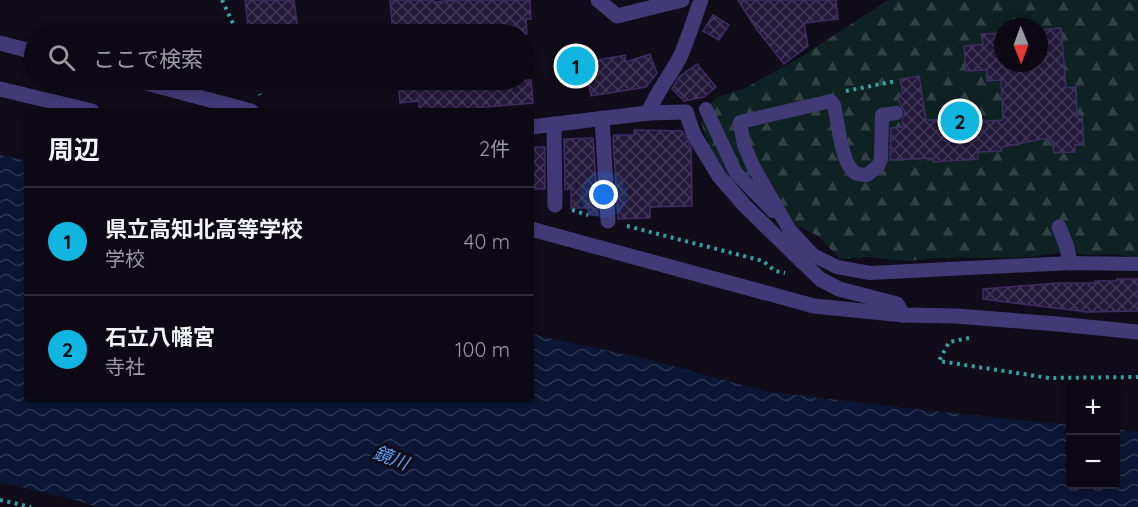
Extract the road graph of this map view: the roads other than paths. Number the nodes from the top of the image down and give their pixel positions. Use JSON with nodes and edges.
{"nodes":[{"id":1,"x":598,"y":0,"type":"edge"},
{"id":2,"x":682,"y":0,"type":"edge"},
{"id":3,"x":701,"y":0,"type":"edge"},
{"id":4,"x":0,"y":43,"type":"edge"},
{"id":5,"x":24,"y":49,"type":"edge"},
{"id":6,"x":0,"y":89,"type":"edge"},
{"id":7,"x":172,"y":90,"type":"edge"},
{"id":8,"x":79,"y":108,"type":"edge"},
{"id":9,"x":240,"y":108,"type":"edge"},
{"id":10,"x":706,"y":109,"type":"dead end"},
{"id":11,"x":648,"y":113,"type":"junction"},
{"id":12,"x":896,"y":113,"type":"dead end"},
{"id":13,"x":602,"y":118,"type":"junction"},
{"id":14,"x":554,"y":124,"type":"junction"},
{"id":15,"x":534,"y":127,"type":"edge"},
{"id":16,"x":555,"y":205,"type":"road end"},
{"id":17,"x":608,"y":221,"type":"road end"},
{"id":18,"x":787,"y":225,"type":"junction"},
{"id":19,"x":1059,"y":227,"type":"dead end"},
{"id":20,"x":534,"y":231,"type":"edge"},
{"id":21,"x":1070,"y":262,"type":"junction"},
{"id":22,"x":1138,"y":264,"type":"edge"},
{"id":23,"x":903,"y":315,"type":"junction"},
{"id":24,"x":1138,"y":332,"type":"edge"}],
"edges":[{"from":1,"to":2,"type":"street"},
{"from":3,"to":11,"type":"street"},
{"from":4,"to":5,"type":"street"},
{"from":6,"to":8,"type":"street"},
{"from":7,"to":9,"type":"street"},
{"from":10,"to":18,"type":"lane"},
{"from":11,"to":13,"type":"street"},
{"from":11,"to":23,"type":"street"},
{"from":12,"to":18,"type":"lane"},
{"from":13,"to":14,"type":"street"},
{"from":13,"to":17,"type":"street"},
{"from":14,"to":15,"type":"street"},
{"from":14,"to":16,"type":"street"},
{"from":18,"to":21,"type":"lane"},
{"from":19,"to":21,"type":"street"},
{"from":20,"to":23,"type":"street"},
{"from":21,"to":22,"type":"lane"},
{"from":23,"to":24,"type":"street"}]}
